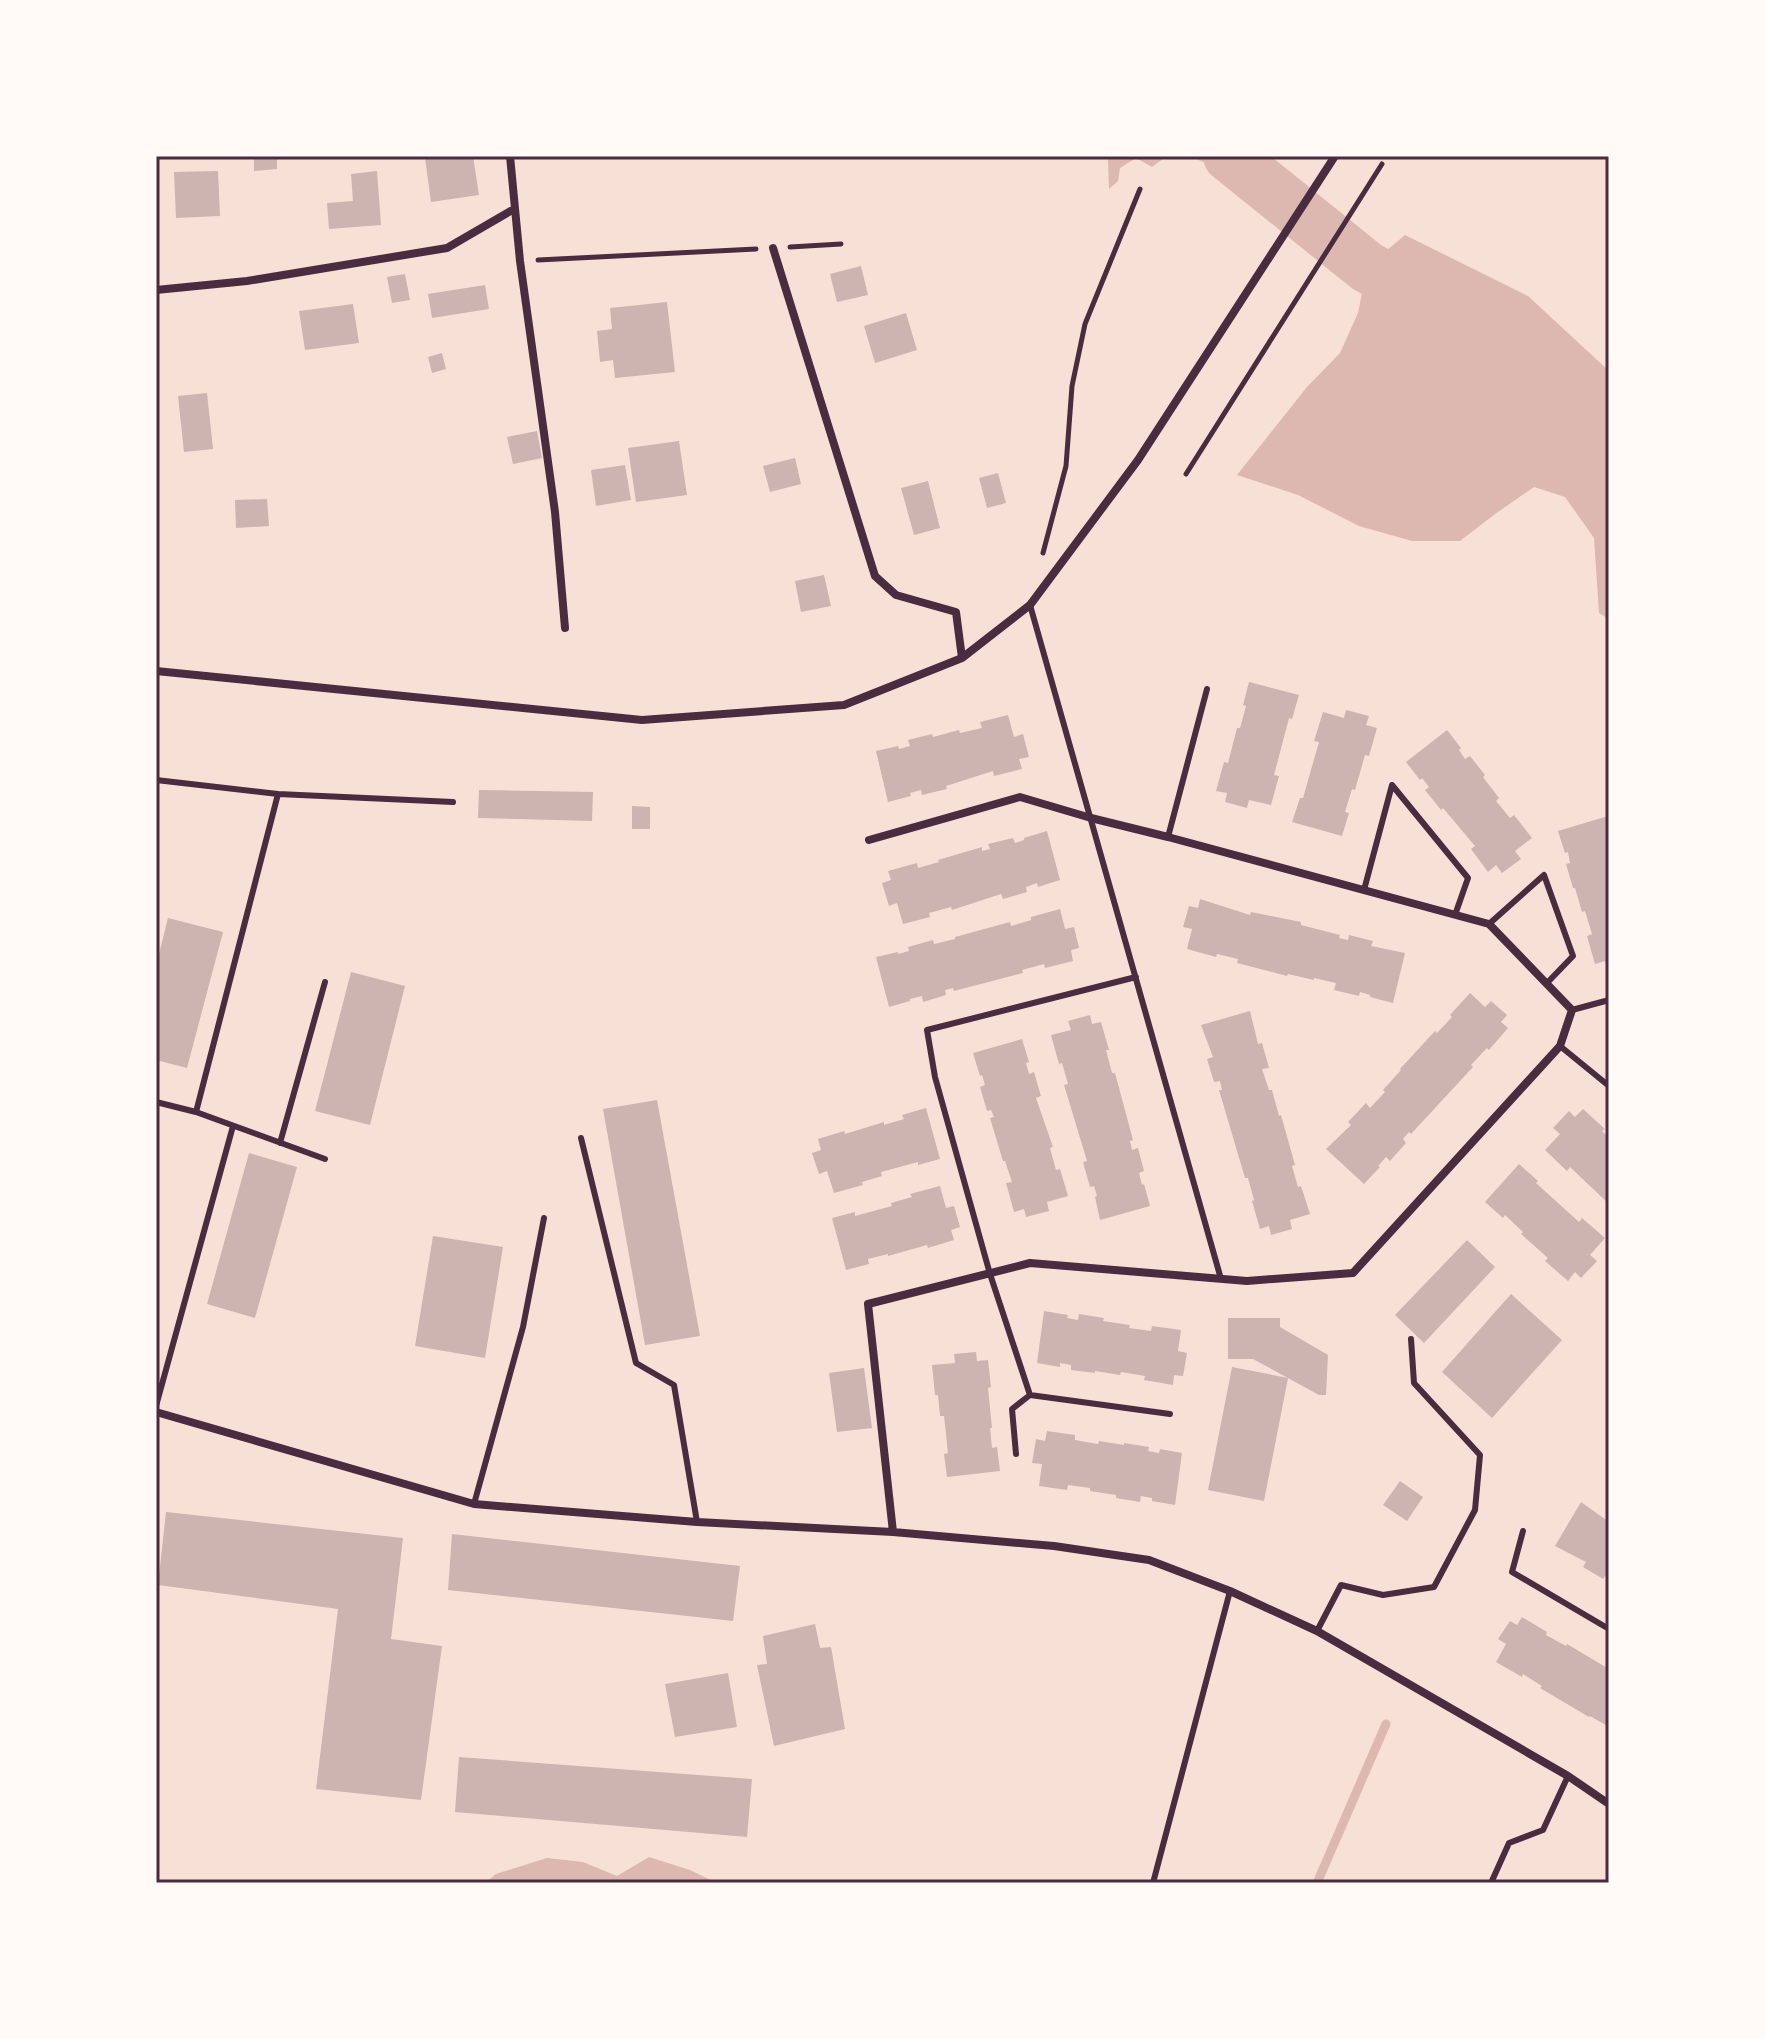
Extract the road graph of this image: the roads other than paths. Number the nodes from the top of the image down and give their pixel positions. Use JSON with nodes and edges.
{"nodes":[{"id":1,"x":510,"y":156,"type":"edge"},
{"id":2,"x":1335,"y":156,"type":"edge"},
{"id":3,"x":514,"y":209,"type":"junction"},
{"id":4,"x":773,"y":248,"type":"road end"},
{"id":5,"x":156,"y":290,"type":"edge"},
{"id":6,"x":1030,"y":605,"type":"junction"},
{"id":7,"x":565,"y":628,"type":"dead end"},
{"id":8,"x":962,"y":658,"type":"junction"},
{"id":9,"x":156,"y":671,"type":"edge"},
{"id":10,"x":1207,"y":689,"type":"dead end"},
{"id":11,"x":156,"y":780,"type":"edge"},
{"id":12,"x":278,"y":794,"type":"junction"},
{"id":13,"x":453,"y":802,"type":"dead end"},
{"id":14,"x":1091,"y":818,"type":"junction"},
{"id":15,"x":1168,"y":837,"type":"junction"},
{"id":16,"x":869,"y":840,"type":"dead end"},
{"id":17,"x":1364,"y":890,"type":"junction"},
{"id":18,"x":1455,"y":915,"type":"junction"},
{"id":19,"x":1489,"y":924,"type":"junction"},
{"id":20,"x":1136,"y":977,"type":"junction"},
{"id":21,"x":325,"y":982,"type":"dead end"},
{"id":22,"x":1547,"y":983,"type":"junction"},
{"id":23,"x":1609,"y":1000,"type":"edge"},
{"id":24,"x":1572,"y":1010,"type":"junction"},
{"id":25,"x":1560,"y":1046,"type":"junction"},
{"id":26,"x":1609,"y":1086,"type":"edge"},
{"id":27,"x":156,"y":1102,"type":"edge"},
{"id":28,"x":196,"y":1112,"type":"junction"},
{"id":29,"x":233,"y":1126,"type":"junction"},
{"id":30,"x":581,"y":1138,"type":"dead end"},
{"id":31,"x":280,"y":1143,"type":"junction"},
{"id":32,"x":325,"y":1159,"type":"dead end"},
{"id":33,"x":544,"y":1218,"type":"dead end"},
{"id":34,"x":990,"y":1274,"type":"junction"},
{"id":35,"x":1221,"y":1279,"type":"junction"},
{"id":36,"x":1411,"y":1339,"type":"dead end"},
{"id":37,"x":1030,"y":1395,"type":"junction"},
{"id":38,"x":156,"y":1406,"type":"edge"},
{"id":39,"x":156,"y":1412,"type":"edge"},
{"id":40,"x":1170,"y":1414,"type":"dead end"},
{"id":41,"x":1016,"y":1454,"type":"dead end"},
{"id":42,"x":474,"y":1504,"type":"junction"},
{"id":43,"x":697,"y":1522,"type":"junction"},
{"id":44,"x":1523,"y":1531,"type":"dead end"},
{"id":45,"x":893,"y":1532,"type":"junction"},
{"id":46,"x":1230,"y":1591,"type":"junction"},
{"id":47,"x":1609,"y":1629,"type":"edge"},
{"id":48,"x":1317,"y":1631,"type":"junction"},
{"id":49,"x":1568,"y":1776,"type":"junction"},
{"id":50,"x":1609,"y":1804,"type":"edge"},
{"id":51,"x":1153,"y":1883,"type":"edge"},
{"id":52,"x":1491,"y":1883,"type":"edge"}],
"edges":[{"from":1,"to":3,"type":"street"},
{"from":2,"to":6,"type":"street"},
{"from":3,"to":5,"type":"street"},
{"from":3,"to":7,"type":"street"},
{"from":4,"to":8,"type":"street"},
{"from":6,"to":8,"type":"street"},
{"from":6,"to":14,"type":"lane"},
{"from":8,"to":9,"type":"street"},
{"from":10,"to":15,"type":"lane"},
{"from":11,"to":12,"type":"lane"},
{"from":12,"to":13,"type":"lane"},
{"from":12,"to":28,"type":"lane"},
{"from":14,"to":15,"type":"street"},
{"from":14,"to":16,"type":"street"},
{"from":14,"to":20,"type":"lane"},
{"from":15,"to":17,"type":"street"},
{"from":17,"to":18,"type":"street"},
{"from":17,"to":18,"type":"lane"},
{"from":18,"to":19,"type":"street"},
{"from":19,"to":22,"type":"street"},
{"from":19,"to":22,"type":"lane"},
{"from":20,"to":34,"type":"lane"},
{"from":20,"to":35,"type":"lane"},
{"from":21,"to":31,"type":"lane"},
{"from":22,"to":24,"type":"street"},
{"from":23,"to":24,"type":"lane"},
{"from":24,"to":25,"type":"street"},
{"from":25,"to":26,"type":"lane"},
{"from":25,"to":35,"type":"street"},
{"from":27,"to":28,"type":"lane"},
{"from":28,"to":29,"type":"lane"},
{"from":29,"to":31,"type":"lane"},
{"from":29,"to":38,"type":"lane"},
{"from":30,"to":43,"type":"lane"},
{"from":31,"to":32,"type":"lane"},
{"from":33,"to":42,"type":"lane"},
{"from":34,"to":35,"type":"street"},
{"from":34,"to":37,"type":"lane"},
{"from":34,"to":45,"type":"street"},
{"from":36,"to":48,"type":"lane"},
{"from":37,"to":40,"type":"lane"},
{"from":37,"to":41,"type":"lane"},
{"from":39,"to":42,"type":"street"},
{"from":42,"to":43,"type":"street"},
{"from":43,"to":45,"type":"street"},
{"from":44,"to":47,"type":"lane"},
{"from":45,"to":46,"type":"street"},
{"from":46,"to":48,"type":"street"},
{"from":46,"to":51,"type":"lane"},
{"from":48,"to":49,"type":"street"},
{"from":49,"to":50,"type":"street"},
{"from":49,"to":52,"type":"lane"}]}
